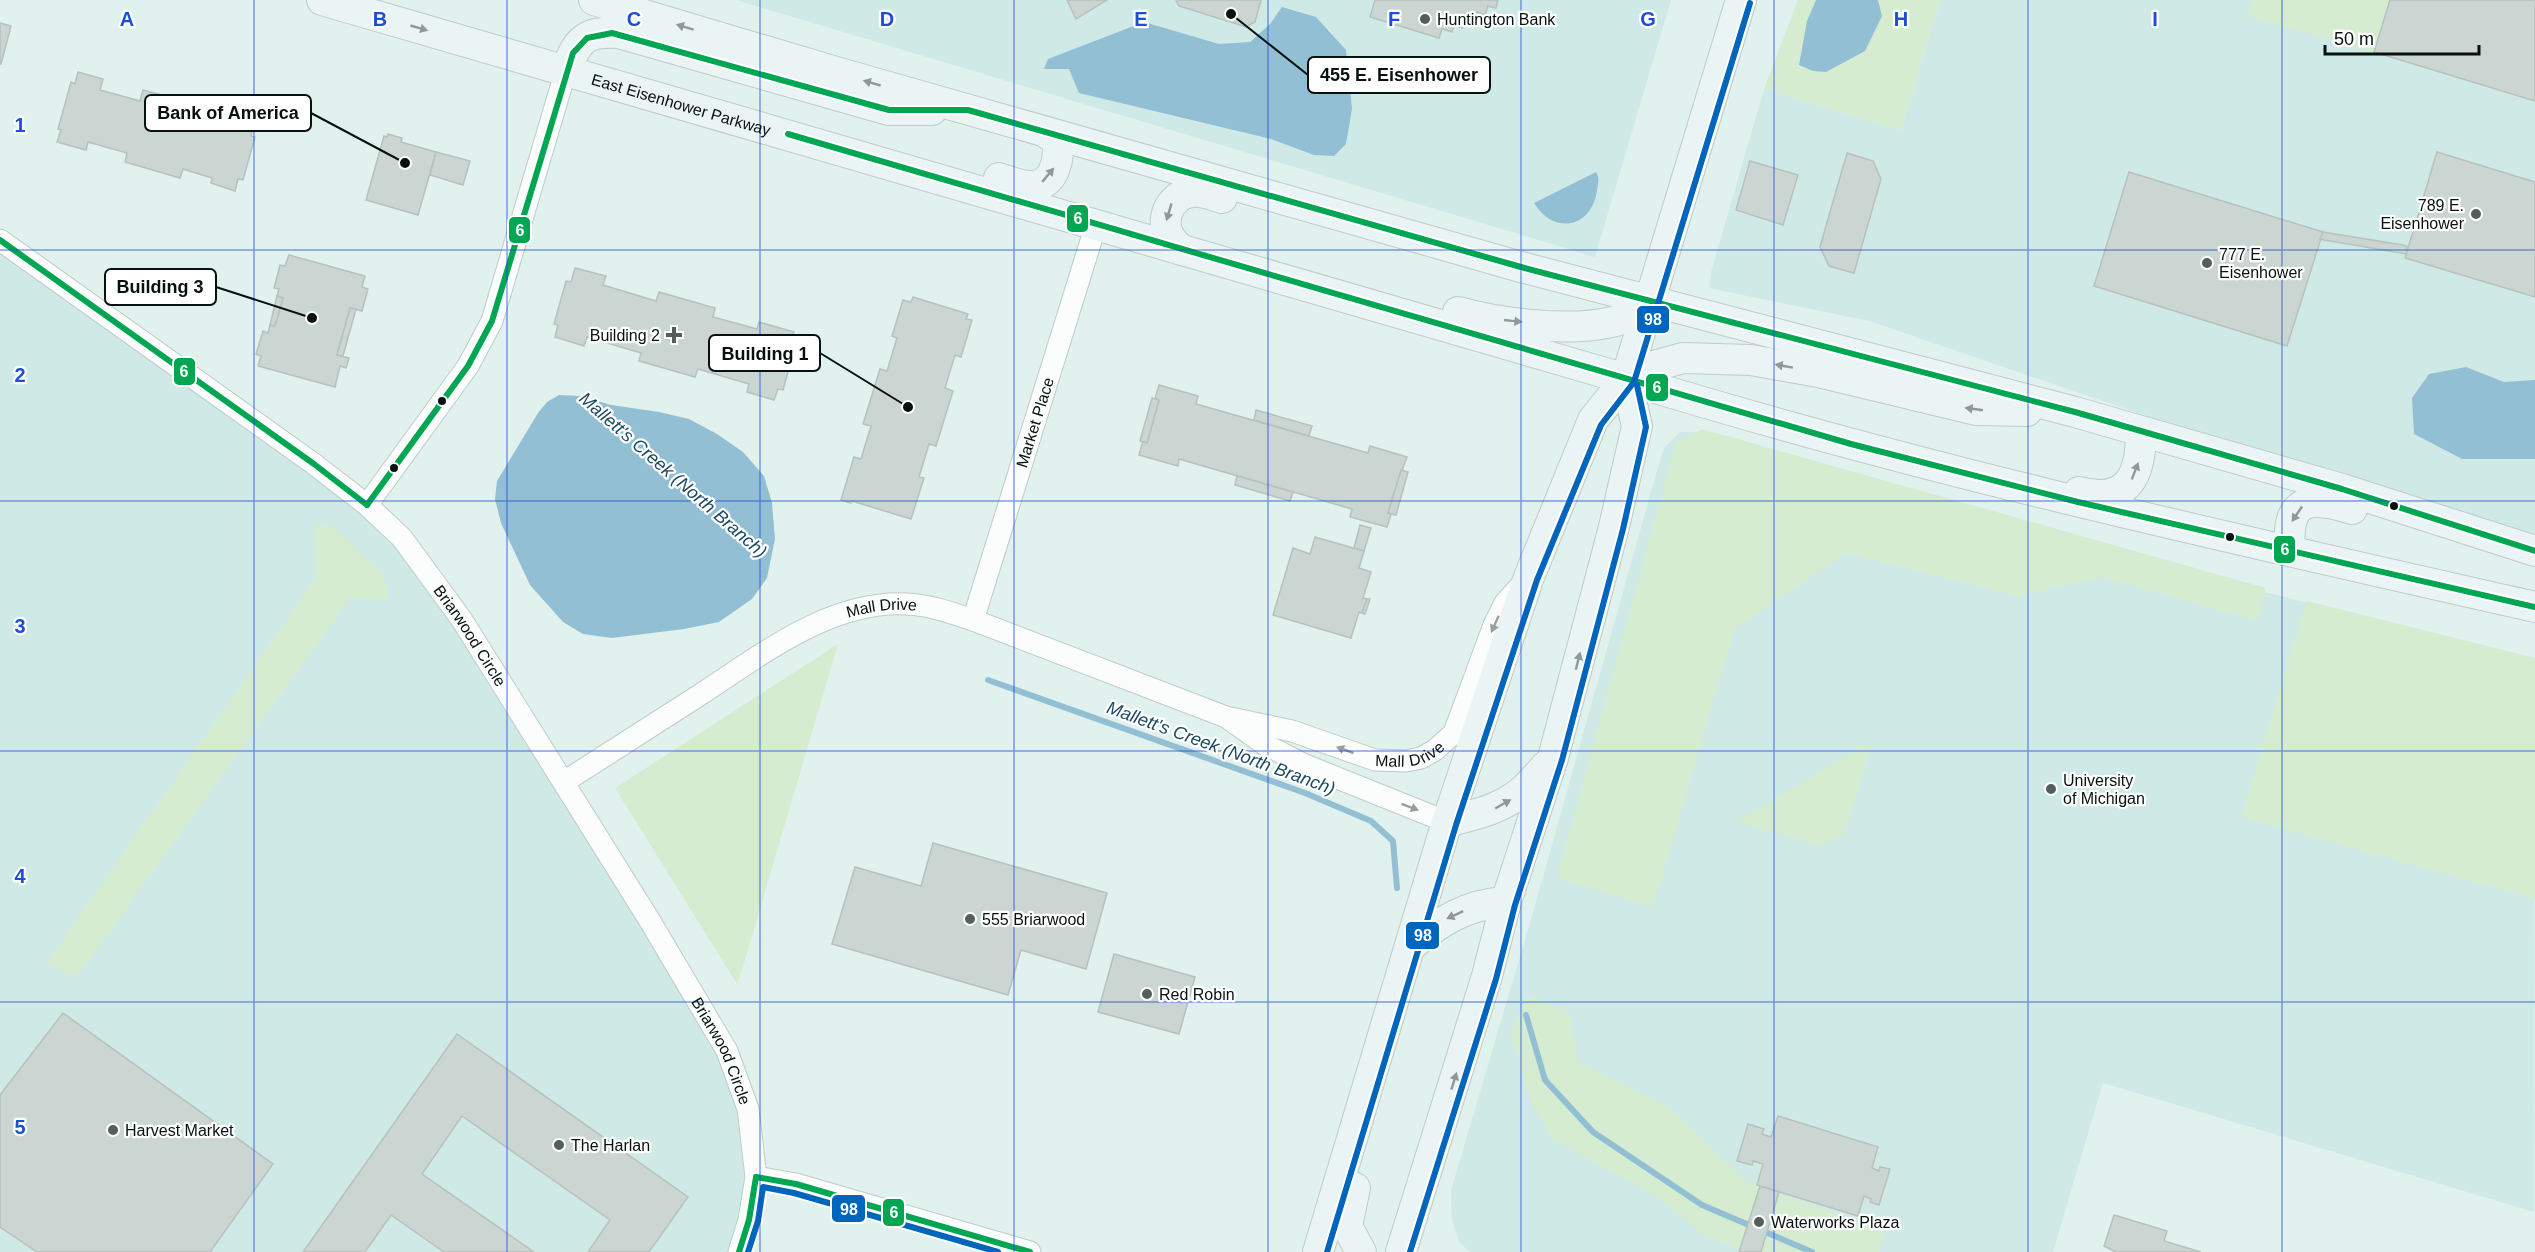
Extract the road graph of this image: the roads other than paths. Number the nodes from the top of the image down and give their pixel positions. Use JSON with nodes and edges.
{"nodes":[{"id":1,"x":322,"y":0,"type":"edge"},
{"id":2,"x":594,"y":0,"type":"edge"},
{"id":3,"x":1741,"y":0,"type":"edge"},
{"id":4,"x":566,"y":70,"type":"junction"},
{"id":5,"x":968,"y":110,"type":"junction"},
{"id":6,"x":751,"y":123,"type":"junction"},
{"id":7,"x":1046,"y":132,"type":"junction"},
{"id":8,"x":1096,"y":225,"type":"junction"},
{"id":9,"x":0,"y":240,"type":"edge"},
{"id":10,"x":1181,"y":250,"type":"junction"},
{"id":11,"x":1231,"y":263,"type":"junction"},
{"id":12,"x":1521,"y":267,"type":"junction"},
{"id":13,"x":1649,"y":302,"type":"junction"},
{"id":14,"x":1626,"y":379,"type":"junction"},
{"id":15,"x":1720,"y":408,"type":"junction"},
{"id":16,"x":2075,"y":412,"type":"junction"},
{"id":17,"x":2141,"y":432,"type":"junction"},
{"id":18,"x":367,"y":505,"type":"junction"},
{"id":19,"x":2470,"y":530,"type":"junction"},
{"id":20,"x":2290,"y":551,"type":"junction"},
{"id":21,"x":2535,"y":551,"type":"edge"},
{"id":22,"x":1529,"y":577,"type":"junction"},
{"id":23,"x":2535,"y":607,"type":"edge"},
{"id":24,"x":974,"y":620,"type":"junction"},
{"id":25,"x":1226,"y":717,"type":"junction"},
{"id":26,"x":1553,"y":758,"type":"junction"},
{"id":27,"x":564,"y":782,"type":"junction"},
{"id":28,"x":1447,"y":822,"type":"junction"},
{"id":29,"x":1506,"y":902,"type":"junction"},
{"id":30,"x":1411,"y":946,"type":"junction"},
{"id":31,"x":1383,"y":1038,"type":"junction"},
{"id":32,"x":756,"y":1177,"type":"junction"},
{"id":33,"x":739,"y":1252,"type":"edge"},
{"id":34,"x":1030,"y":1252,"type":"edge"},
{"id":35,"x":1318,"y":1252,"type":"edge"},
{"id":36,"x":1360,"y":1252,"type":"edge"},
{"id":37,"x":1401,"y":1252,"type":"edge"}],
"edges":[{"from":1,"to":4,"type":"main road","name":"East Eisenhower Parkway","one_way":true},
{"from":5,"to":2,"type":"main road","one_way":true},
{"from":3,"to":13,"type":"main road"},
{"from":4,"to":5,"type":"main road"},
{"from":4,"to":6,"type":"main road","name":"East Eisenhower Parkway"},
{"from":4,"to":18,"type":"street"},
{"from":5,"to":7,"type":"main road"},
{"from":6,"to":7,"type":"main road","one_way":true},
{"from":6,"to":8,"type":"main road","name":"East Eisenhower Parkway"},
{"from":7,"to":12,"type":"main road"},
{"from":8,"to":10,"type":"main road","name":"East Eisenhower Parkway"},
{"from":8,"to":24,"type":"street","name":"Market Place"},
{"from":9,"to":18,"type":"street","name":"Briarwood Circle"},
{"from":10,"to":11,"type":"main road","name":"East Eisenhower Parkway"},
{"from":12,"to":10,"type":"main road","one_way":true},
{"from":11,"to":13,"type":"main road","one_way":true},
{"from":11,"to":14,"type":"main road","name":"East Eisenhower Parkway"},
{"from":12,"to":13,"type":"main road"},
{"from":13,"to":14,"type":"main road"},
{"from":13,"to":16,"type":"main road"},
{"from":14,"to":15,"type":"main road","name":"East Eisenhower Parkway"},
{"from":16,"to":14,"type":"main road","one_way":true},
{"from":14,"to":22,"type":"main road"},
{"from":26,"to":14,"type":"main road","one_way":true},
{"from":15,"to":17,"type":"main road","one_way":true},
{"from":15,"to":20,"type":"main road","name":"East Eisenhower Parkway"},
{"from":16,"to":17,"type":"main road"},
{"from":17,"to":19,"type":"main road"},
{"from":18,"to":27,"type":"street","name":"Briarwood Circle"},
{"from":19,"to":20,"type":"main road","one_way":true},
{"from":19,"to":21,"type":"main road"},
{"from":20,"to":23,"type":"main road","name":"East Eisenhower Parkway"},
{"from":22,"to":25,"type":"street","name":"Mall Drive","one_way":true},
{"from":22,"to":28,"type":"main road"},
{"from":24,"to":25,"type":"street","name":"Mall Drive"},
{"from":24,"to":27,"type":"street","name":"Mall Drive"},
{"from":25,"to":28,"type":"street","name":"Mall Drive","one_way":true},
{"from":28,"to":26,"type":"main road","one_way":true},
{"from":26,"to":29,"type":"main road"},
{"from":27,"to":32,"type":"street","name":"Briarwood Circle"},
{"from":28,"to":30,"type":"main road"},
{"from":29,"to":30,"type":"main road","one_way":true},
{"from":37,"to":29,"type":"main road","one_way":true},
{"from":30,"to":31,"type":"main road"},
{"from":31,"to":35,"type":"main road"},
{"from":31,"to":36,"type":"main road"},
{"from":32,"to":33,"type":"street","name":"Briarwood Circle"},
{"from":32,"to":34,"type":"street"}]}
